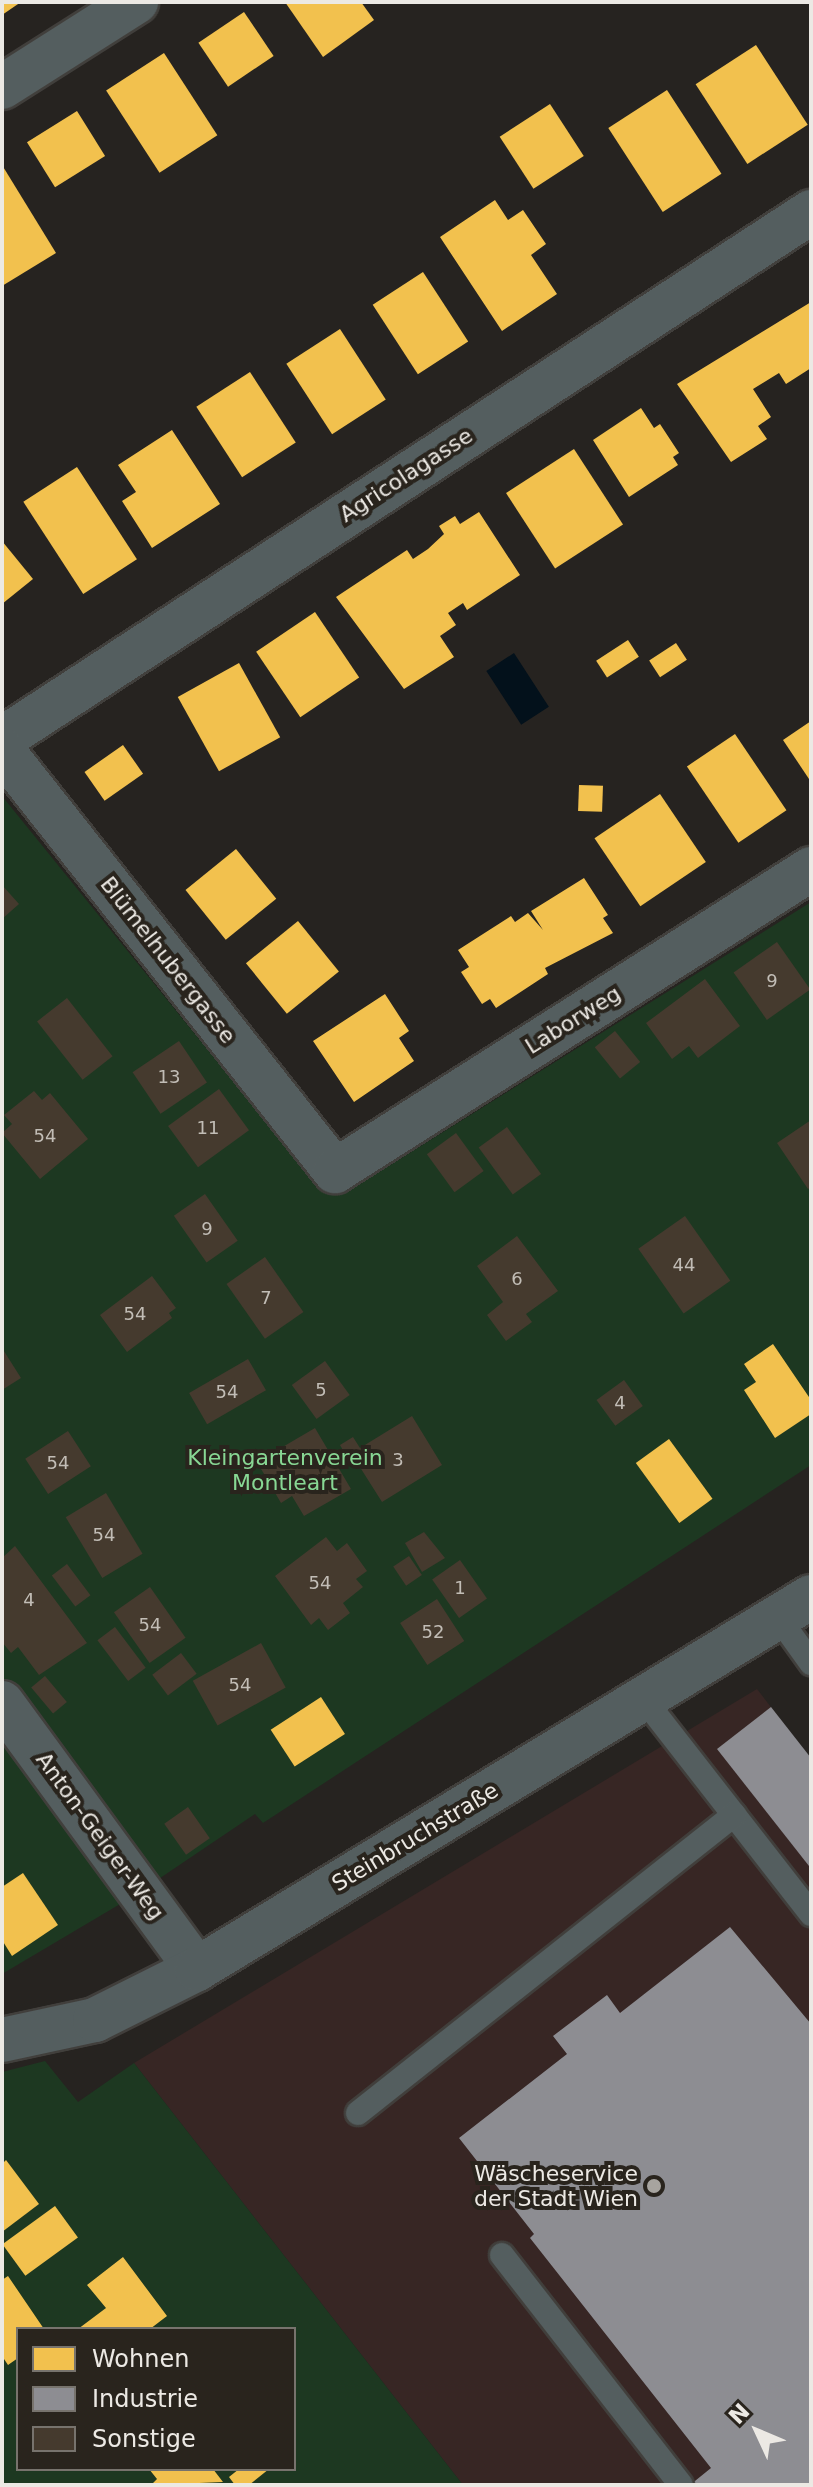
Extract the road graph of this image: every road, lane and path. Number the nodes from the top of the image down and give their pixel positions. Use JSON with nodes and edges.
{"nodes":[{"id":1,"x":136,"y":2,"type":"edge"},
{"id":2,"x":2,"y":87,"type":"edge"},
{"id":3,"x":811,"y":212,"type":"edge"},
{"id":4,"x":2,"y":739,"type":"edge"},
{"id":5,"x":2,"y":750,"type":"edge"},
{"id":6,"x":811,"y":869,"type":"edge"},
{"id":7,"x":335,"y":1171,"type":"joint"},
{"id":8,"x":794,"y":1607,"type":"edge"},
{"id":9,"x":811,"y":1663,"type":"edge"},
{"id":10,"x":643,"y":1698,"type":"junction"},
{"id":11,"x":2,"y":1703,"type":"edge"},
{"id":12,"x":734,"y":1815,"type":"junction"},
{"id":13,"x":811,"y":1914,"type":"edge"},
{"id":14,"x":197,"y":1969,"type":"junction"},
{"id":15,"x":2,"y":2040,"type":"edge"},
{"id":16,"x":358,"y":2113,"type":"dead end"},
{"id":17,"x":502,"y":2255,"type":"dead end"},
{"id":18,"x":681,"y":2485,"type":"edge"}],
"edges":[{"from":1,"to":2,"type":"street"},
{"from":3,"to":4,"type":"street","name":"Agricolagasse"},
{"from":5,"to":7,"type":"street","name":"Blümelhubergasse"},
{"from":6,"to":7,"type":"street","name":"Laborweg"},
{"from":8,"to":9,"type":"lane"},
{"from":8,"to":10,"type":"street","name":"Steinbruchstraße"},
{"from":10,"to":12,"type":"lane"},
{"from":10,"to":14,"type":"street","name":"Steinbruchstraße"},
{"from":11,"to":14,"type":"street","name":"Anton-Geiger-Weg"},
{"from":12,"to":13,"type":"lane"},
{"from":12,"to":16,"type":"lane"},
{"from":14,"to":15,"type":"street","name":"Steinbruchstraße"},
{"from":17,"to":18,"type":"lane"}]}
